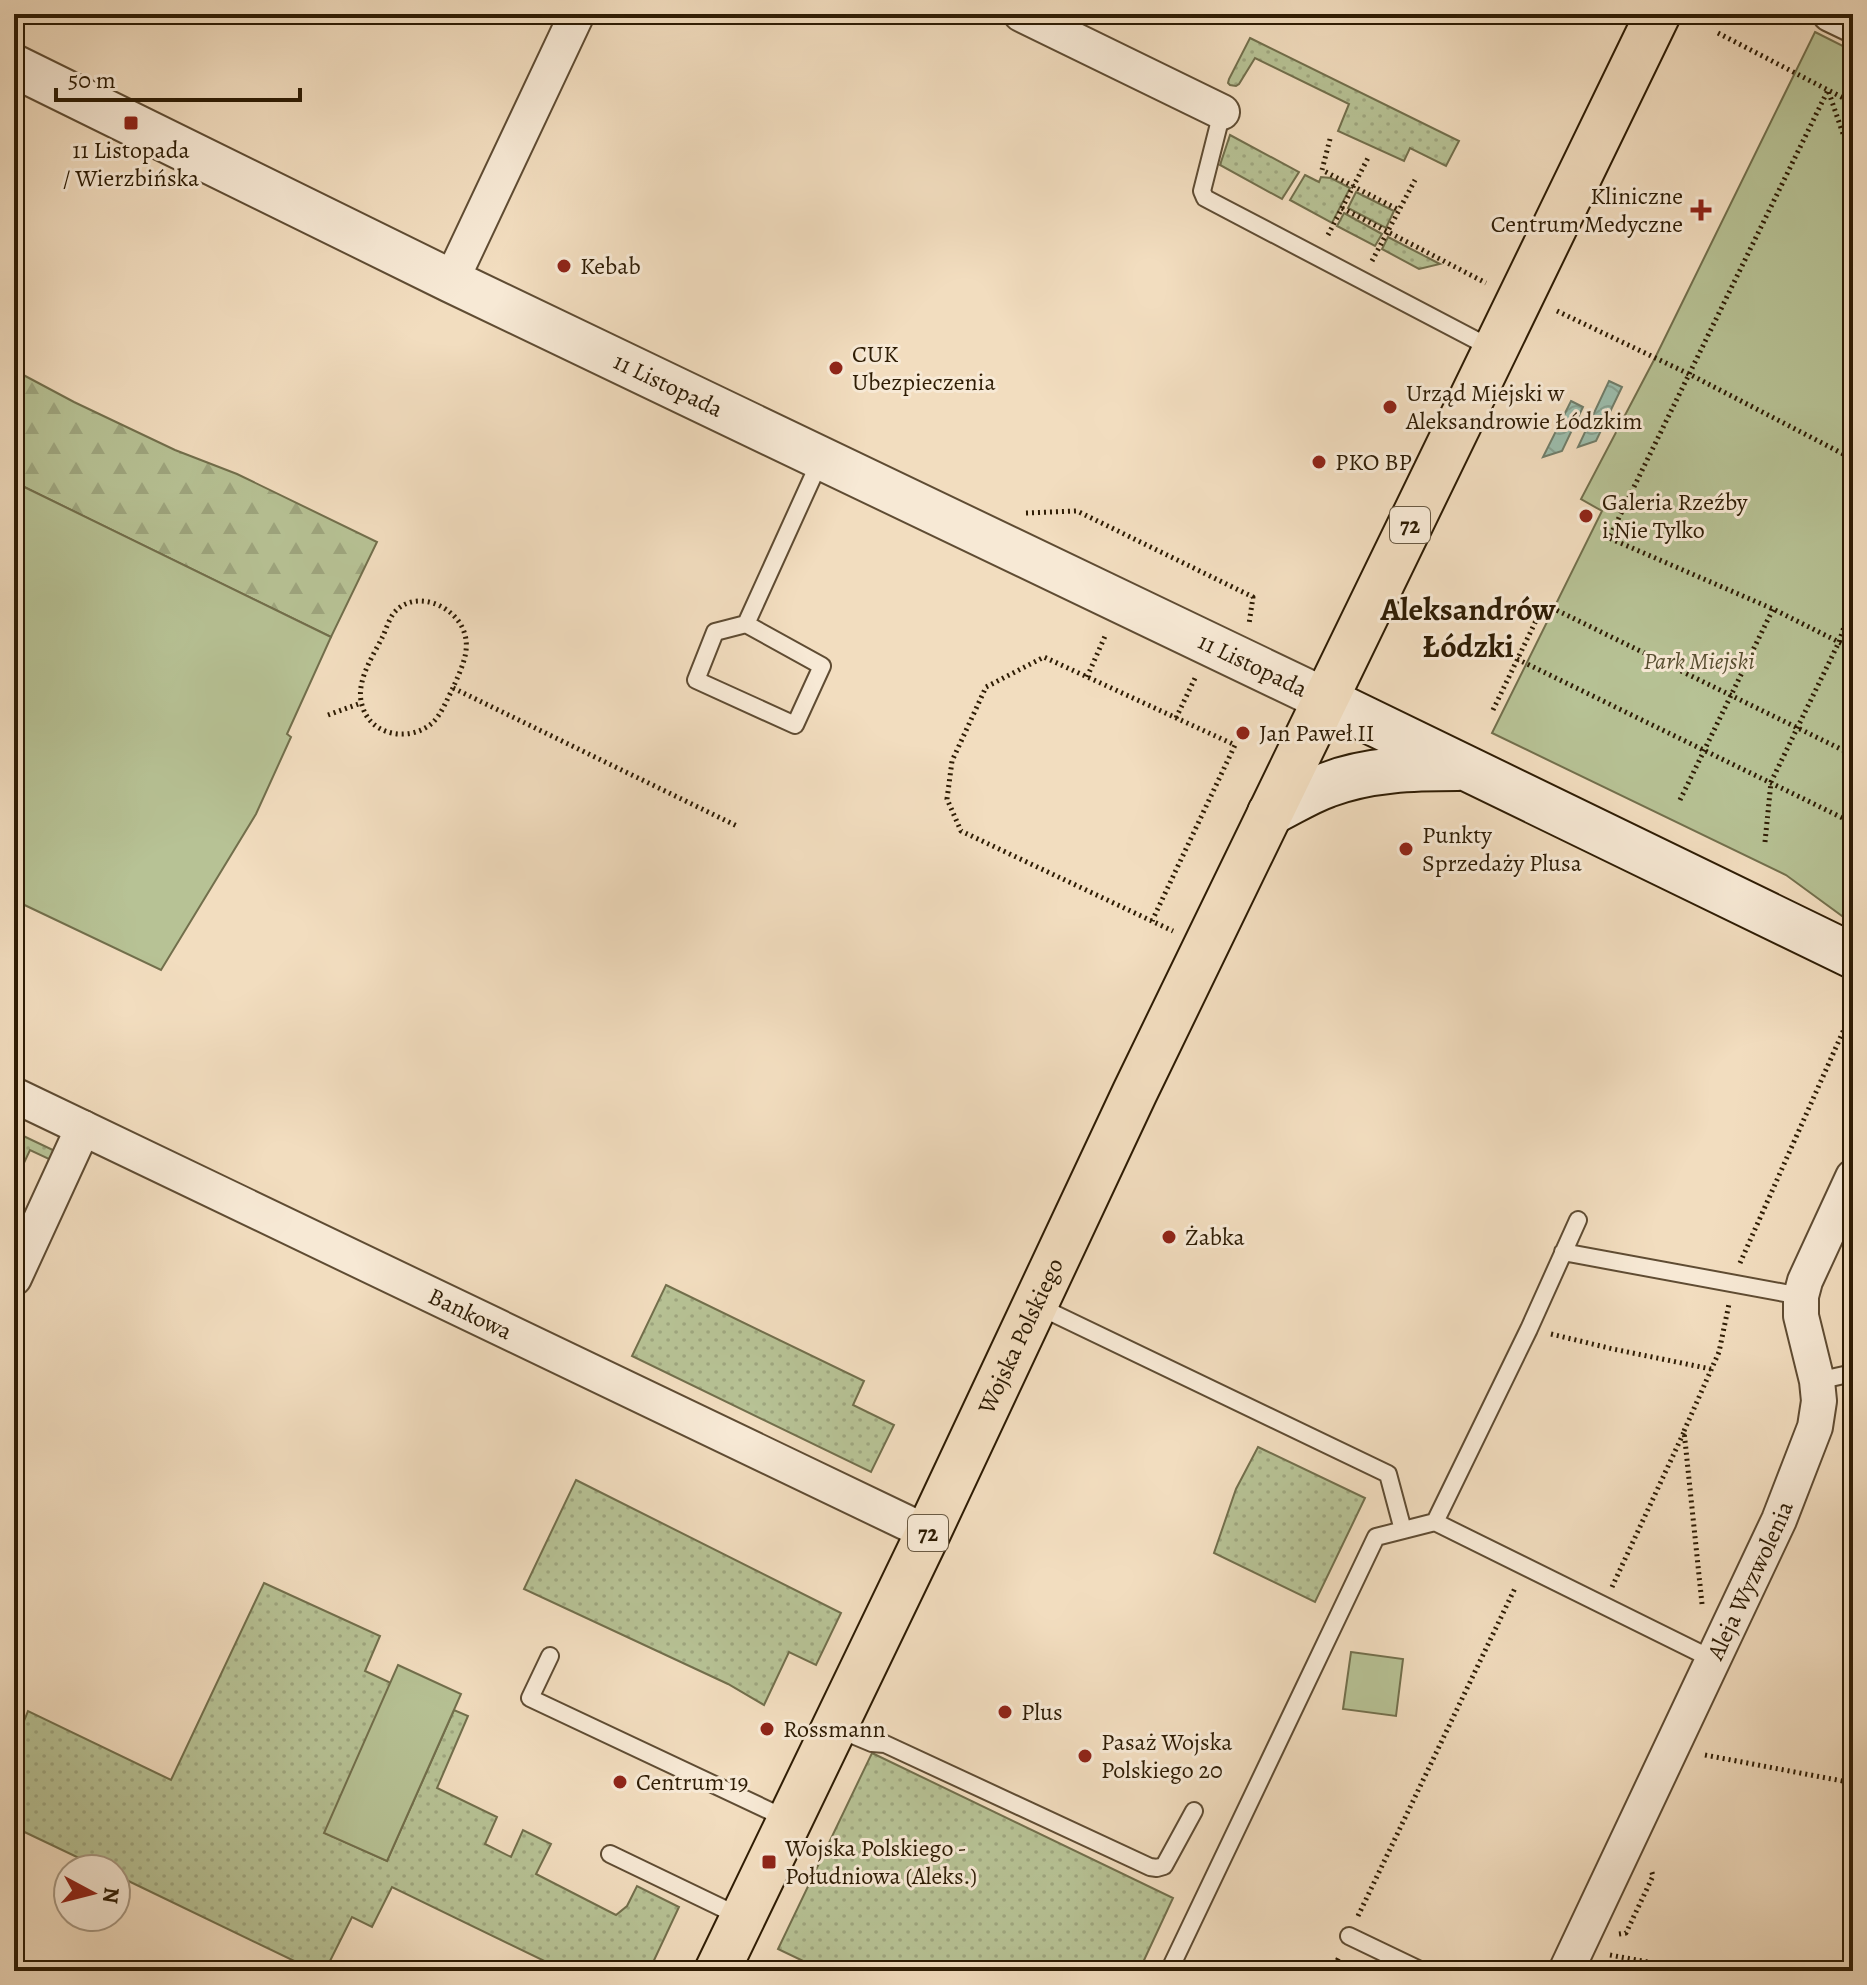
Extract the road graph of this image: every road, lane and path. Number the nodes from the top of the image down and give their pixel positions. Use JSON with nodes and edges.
{"nodes":[{"id":1,"x":577,"y":14,"type":"edge"},
{"id":2,"x":1021,"y":14,"type":"edge"},
{"id":3,"x":1658,"y":14,"type":"edge"},
{"id":4,"x":1830,"y":14,"type":"edge"},
{"id":5,"x":1853,"y":25,"type":"edge"},
{"id":6,"x":1718,"y":33,"type":"dead end"},
{"id":7,"x":14,"y":66,"type":"edge"},
{"id":8,"x":1828,"y":90,"type":"junction"},
{"id":9,"x":1853,"y":103,"type":"edge"},
{"id":10,"x":1222,"y":112,"type":"joint"},
{"id":11,"x":1330,"y":139,"type":"dead end"},
{"id":12,"x":1368,"y":158,"type":"dead end"},
{"id":13,"x":1853,"y":163,"type":"edge"},
{"id":14,"x":1415,"y":180,"type":"dead end"},
{"id":15,"x":1353,"y":186,"type":"junction"},
{"id":16,"x":1342,"y":208,"type":"junction"},
{"id":17,"x":1399,"y":210,"type":"junction"},
{"id":18,"x":1387,"y":232,"type":"junction"},
{"id":19,"x":1317,"y":257,"type":"junction"},
{"id":20,"x":451,"y":281,"type":"junction"},
{"id":21,"x":1362,"y":281,"type":"junction"},
{"id":22,"x":1494,"y":287,"type":"dead end"},
{"id":23,"x":1557,"y":311,"type":"dead end"},
{"id":24,"x":1494,"y":350,"type":"junction"},
{"id":25,"x":1689,"y":374,"type":"junction"},
{"id":26,"x":821,"y":459,"type":"junction"},
{"id":27,"x":1853,"y":459,"type":"edge"},
{"id":28,"x":1013,"y":507,"type":"dead end"},
{"id":29,"x":1853,"y":600,"type":"edge"},
{"id":30,"x":1773,"y":609,"type":"junction"},
{"id":31,"x":746,"y":624,"type":"junction"},
{"id":32,"x":1108,"y":630,"type":"dead end"},
{"id":33,"x":1839,"y":642,"type":"junction"},
{"id":34,"x":1853,"y":649,"type":"edge"},
{"id":35,"x":1517,"y":659,"type":"junction"},
{"id":36,"x":1243,"y":661,"type":"junction"},
{"id":37,"x":1197,"y":673,"type":"dead end"},
{"id":38,"x":1087,"y":677,"type":"junction"},
{"id":39,"x":453,"y":688,"type":"junction"},
{"id":40,"x":1731,"y":695,"type":"junction"},
{"id":41,"x":1326,"y":700,"type":"junction"},
{"id":42,"x":361,"y":703,"type":"junction"},
{"id":43,"x":1493,"y":710,"type":"dead end"},
{"id":44,"x":328,"y":715,"type":"dead end"},
{"id":45,"x":1176,"y":718,"type":"junction"},
{"id":46,"x":1798,"y":727,"type":"junction"},
{"id":47,"x":1704,"y":750,"type":"junction"},
{"id":48,"x":1853,"y":755,"type":"edge"},
{"id":49,"x":1465,"y":768,"type":"junction"},
{"id":50,"x":1771,"y":782,"type":"junction"},
{"id":51,"x":1680,"y":800,"type":"dead end"},
{"id":52,"x":1270,"y":813,"type":"junction"},
{"id":53,"x":1853,"y":823,"type":"edge"},
{"id":54,"x":739,"y":827,"type":"dead end"},
{"id":55,"x":1765,"y":842,"type":"dead end"},
{"id":56,"x":1152,"y":921,"type":"junction"},
{"id":57,"x":1180,"y":934,"type":"dead end"},
{"id":58,"x":1853,"y":956,"type":"edge"},
{"id":59,"x":1853,"y":1009,"type":"edge"},
{"id":60,"x":14,"y":1095,"type":"edge"},
{"id":61,"x":83,"y":1128,"type":"junction"},
{"id":62,"x":1853,"y":1177,"type":"edge"},
{"id":63,"x":1578,"y":1220,"type":"dead end"},
{"id":64,"x":1563,"y":1252,"type":"junction"},
{"id":65,"x":14,"y":1278,"type":"edge"},
{"id":66,"x":1733,"y":1284,"type":"junction"},
{"id":67,"x":1801,"y":1296,"type":"junction"},
{"id":68,"x":1036,"y":1305,"type":"junction"},
{"id":69,"x":1529,"y":1329,"type":"junction"},
{"id":70,"x":1711,"y":1369,"type":"junction"},
{"id":71,"x":1853,"y":1373,"type":"edge"},
{"id":72,"x":1817,"y":1381,"type":"junction"},
{"id":73,"x":1684,"y":1431,"type":"junction"},
{"id":74,"x":1435,"y":1522,"type":"junction"},
{"id":75,"x":1403,"y":1530,"type":"junction"},
{"id":76,"x":928,"y":1533,"type":"junction"},
{"id":77,"x":1525,"y":1566,"type":"junction"},
{"id":78,"x":1604,"y":1605,"type":"junction"},
{"id":79,"x":1700,"y":1653,"type":"junction"},
{"id":80,"x":550,"y":1656,"type":"dead end"},
{"id":81,"x":833,"y":1727,"type":"junction"},
{"id":82,"x":1695,"y":1753,"type":"dead end"},
{"id":83,"x":1853,"y":1783,"type":"edge"},
{"id":84,"x":1194,"y":1811,"type":"dead end"},
{"id":85,"x":788,"y":1820,"type":"junction"},
{"id":86,"x":610,"y":1854,"type":"dead end"},
{"id":87,"x":742,"y":1917,"type":"junction"},
{"id":88,"x":1349,"y":1936,"type":"junction"},
{"id":89,"x":1597,"y":1953,"type":"dead end"},
{"id":90,"x":717,"y":1971,"type":"edge"},
{"id":91,"x":1169,"y":1971,"type":"edge"},
{"id":92,"x":1332,"y":1971,"type":"edge"},
{"id":93,"x":1422,"y":1971,"type":"edge"},
{"id":94,"x":1566,"y":1971,"type":"edge"},
{"id":95,"x":1697,"y":1971,"type":"edge"}],
"edges":[{"from":1,"to":20,"type":"street"},
{"from":2,"to":10,"type":"street"},
{"from":3,"to":24,"type":"main road","number":"72"},
{"from":4,"to":5,"type":"street"},
{"from":6,"to":8,"type":"path"},
{"from":7,"to":20,"type":"street","name":"11 Listopada"},
{"from":8,"to":9,"type":"path"},
{"from":8,"to":13,"type":"path"},
{"from":8,"to":25,"type":"path"},
{"from":10,"to":19,"type":"lane"},
{"from":11,"to":15,"type":"path"},
{"from":12,"to":15,"type":"path"},
{"from":14,"to":17,"type":"path"},
{"from":15,"to":16,"type":"path"},
{"from":15,"to":17,"type":"path"},
{"from":16,"to":18,"type":"path"},
{"from":16,"to":19,"type":"path"},
{"from":17,"to":18,"type":"path"},
{"from":18,"to":21,"type":"path"},
{"from":18,"to":22,"type":"path"},
{"from":19,"to":21,"type":"lane"},
{"from":20,"to":26,"type":"street","name":"11 Listopada"},
{"from":21,"to":24,"type":"lane"},
{"from":23,"to":25,"type":"path"},
{"from":24,"to":41,"type":"main road","number":"72"},
{"from":25,"to":27,"type":"path"},
{"from":25,"to":30,"type":"path"},
{"from":26,"to":31,"type":"lane"},
{"from":26,"to":36,"type":"street","name":"11 Listopada"},
{"from":28,"to":36,"type":"path"},
{"from":29,"to":33,"type":"path"},
{"from":30,"to":33,"type":"path"},
{"from":30,"to":40,"type":"path"},
{"from":31,"to":31,"type":"lane"},
{"from":32,"to":38,"type":"path"},
{"from":33,"to":34,"type":"path"},
{"from":33,"to":46,"type":"path"},
{"from":35,"to":40,"type":"path"},
{"from":35,"to":43,"type":"path"},
{"from":35,"to":47,"type":"path"},
{"from":36,"to":41,"type":"street","name":"11 Listopada"},
{"from":37,"to":45,"type":"path"},
{"from":38,"to":45,"type":"path"},
{"from":38,"to":56,"type":"path"},
{"from":39,"to":42,"type":"path"},
{"from":39,"to":42,"type":"path"},
{"from":39,"to":54,"type":"path"},
{"from":40,"to":46,"type":"path"},
{"from":40,"to":47,"type":"path"},
{"from":41,"to":49,"type":"main road"},
{"from":41,"to":52,"type":"main road","name":"Wojska Polskiego","number":"72"},
{"from":42,"to":44,"type":"path"},
{"from":45,"to":56,"type":"path"},
{"from":46,"to":48,"type":"path"},
{"from":46,"to":50,"type":"path"},
{"from":47,"to":50,"type":"path"},
{"from":47,"to":51,"type":"path"},
{"from":49,"to":52,"type":"main road"},
{"from":49,"to":58,"type":"main road"},
{"from":50,"to":53,"type":"path"},
{"from":50,"to":55,"type":"path"},
{"from":52,"to":68,"type":"main road","name":"Wojska Polskiego","number":"72"},
{"from":56,"to":57,"type":"path"},
{"from":59,"to":66,"type":"path"},
{"from":60,"to":61,"type":"street","name":"Bankowa"},
{"from":61,"to":65,"type":"street"},
{"from":61,"to":76,"type":"street","name":"Bankowa"},
{"from":62,"to":67,"type":"street","name":"Aleja Wyzwolenia"},
{"from":63,"to":64,"type":"lane"},
{"from":64,"to":66,"type":"lane"},
{"from":64,"to":69,"type":"lane"},
{"from":66,"to":67,"type":"lane"},
{"from":66,"to":70,"type":"path"},
{"from":67,"to":72,"type":"street","name":"Aleja Wyzwolenia"},
{"from":68,"to":75,"type":"lane"},
{"from":68,"to":76,"type":"main road","name":"Wojska Polskiego","number":"72"},
{"from":69,"to":70,"type":"path"},
{"from":69,"to":74,"type":"lane"},
{"from":70,"to":73,"type":"path"},
{"from":71,"to":72,"type":"lane"},
{"from":72,"to":79,"type":"street","name":"Aleja Wyzwolenia"},
{"from":73,"to":78,"type":"path"},
{"from":73,"to":79,"type":"path"},
{"from":74,"to":75,"type":"lane"},
{"from":74,"to":77,"type":"lane"},
{"from":75,"to":91,"type":"lane"},
{"from":76,"to":81,"type":"main road","name":"Wojska Polskiego","number":"72"},
{"from":77,"to":78,"type":"lane"},
{"from":77,"to":88,"type":"path"},
{"from":78,"to":79,"type":"lane"},
{"from":79,"to":94,"type":"street","name":"Aleja Wyzwolenia"},
{"from":80,"to":85,"type":"lane"},
{"from":81,"to":84,"type":"lane"},
{"from":81,"to":85,"type":"main road","name":"Wojska Polskiego","number":"72"},
{"from":82,"to":83,"type":"path"},
{"from":85,"to":87,"type":"main road","name":"Wojska Polskiego","number":"72"},
{"from":86,"to":87,"type":"lane"},
{"from":87,"to":90,"type":"main road","name":"Wojska Polskiego","number":"72"},
{"from":88,"to":92,"type":"path"},
{"from":88,"to":93,"type":"lane"},
{"from":89,"to":95,"type":"path"}]}
